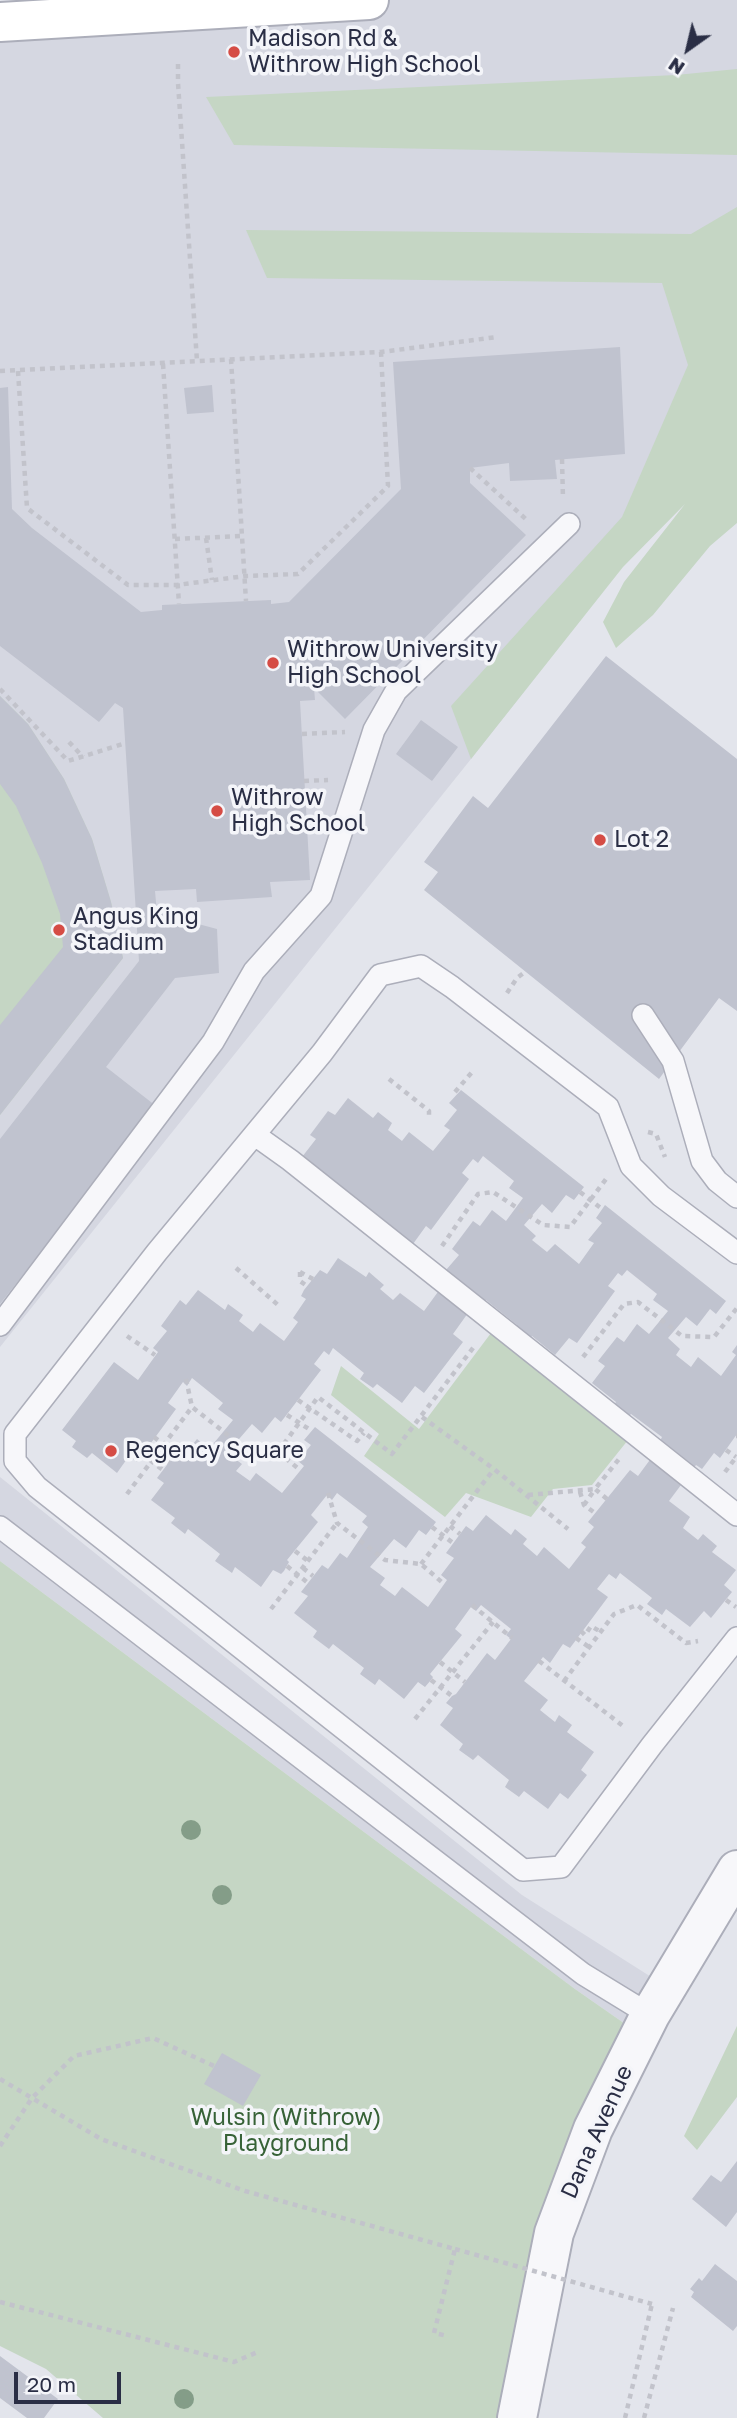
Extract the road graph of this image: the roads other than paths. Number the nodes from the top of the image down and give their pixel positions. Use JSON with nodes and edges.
{"nodes":[{"id":1,"x":369,"y":0,"type":"edge"},
{"id":2,"x":162,"y":6,"type":"edge"},
{"id":3,"x":18,"y":14,"type":"edge"},
{"id":4,"x":569,"y":524,"type":"dead end"},
{"id":5,"x":643,"y":1015,"type":"dead end"},
{"id":6,"x":255,"y":1135,"type":"junction"},
{"id":7,"x":737,"y":1197,"type":"edge"},
{"id":8,"x":737,"y":1253,"type":"edge"},
{"id":9,"x":0,"y":1325,"type":"edge"},
{"id":10,"x":737,"y":1515,"type":"edge"},
{"id":11,"x":0,"y":1528,"type":"edge"},
{"id":12,"x":735,"y":1645,"type":"edge"},
{"id":13,"x":737,"y":1870,"type":"edge"},
{"id":14,"x":650,"y":2015,"type":"junction"},
{"id":15,"x":517,"y":2418,"type":"edge"}],
"edges":[{"from":1,"to":2,"type":"main road"},
{"from":2,"to":3,"type":"main road"},
{"from":4,"to":9,"type":"lane"},
{"from":5,"to":7,"type":"lane"},
{"from":6,"to":8,"type":"lane"},
{"from":6,"to":10,"type":"lane"},
{"from":6,"to":12,"type":"lane"},
{"from":11,"to":14,"type":"lane"},
{"from":13,"to":14,"type":"street","name":"Dana Avenue"},
{"from":14,"to":15,"type":"street","name":"Dana Avenue"}]}
